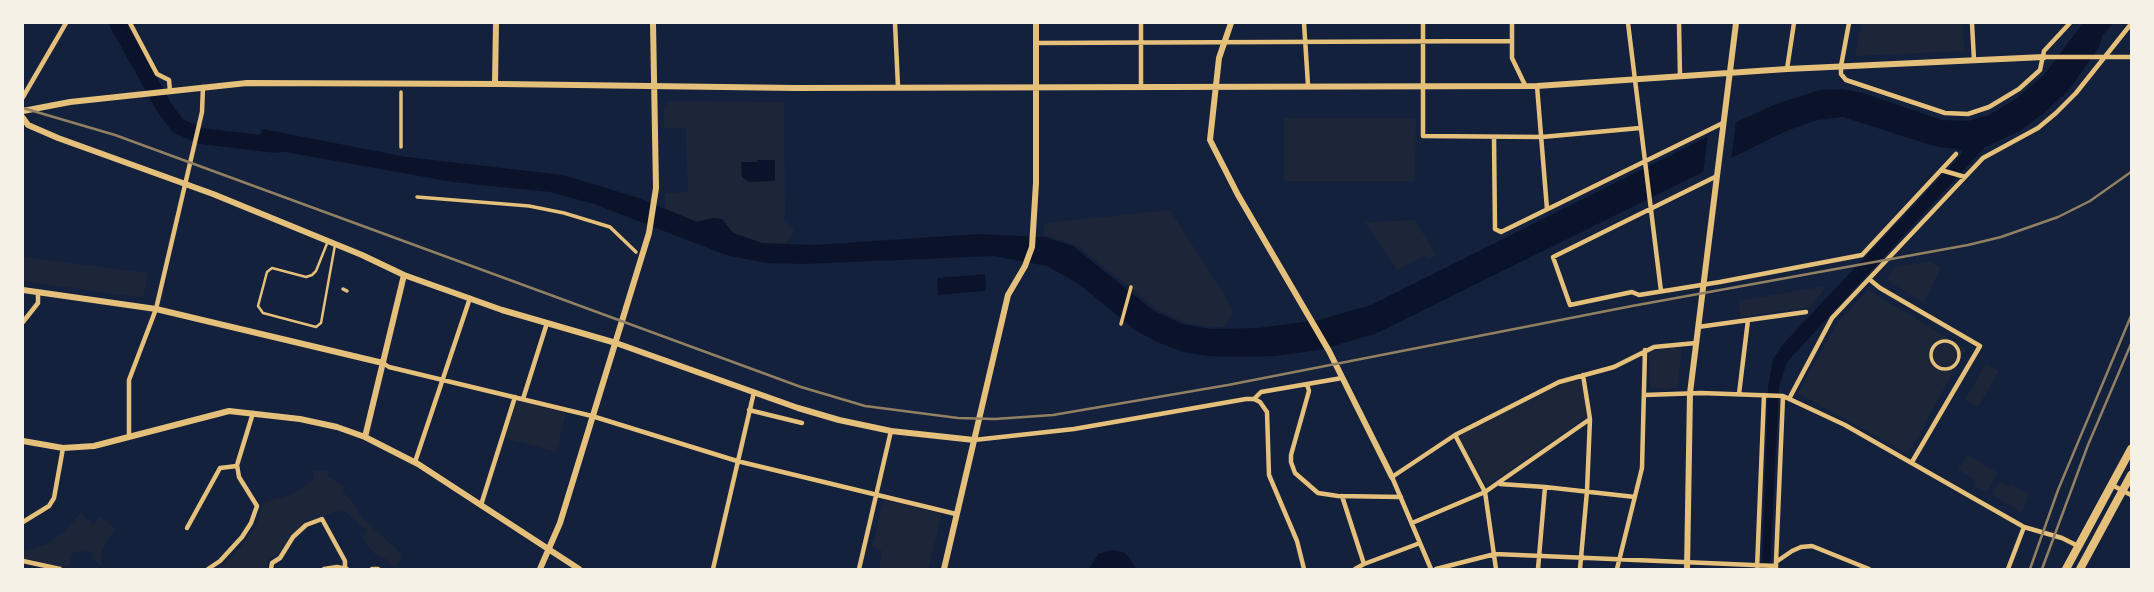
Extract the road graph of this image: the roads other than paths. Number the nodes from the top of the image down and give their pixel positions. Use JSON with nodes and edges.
{"nodes":[{"id":1,"x":66,"y":23,"type":"edge"},
{"id":2,"x":130,"y":23,"type":"edge"},
{"id":3,"x":496,"y":23,"type":"edge"},
{"id":4,"x":653,"y":23,"type":"edge"},
{"id":5,"x":895,"y":23,"type":"edge"},
{"id":6,"x":1036,"y":23,"type":"edge"},
{"id":7,"x":1141,"y":23,"type":"edge"},
{"id":8,"x":1231,"y":23,"type":"edge"},
{"id":9,"x":1304,"y":23,"type":"edge"},
{"id":10,"x":1423,"y":23,"type":"edge"},
{"id":11,"x":1512,"y":23,"type":"edge"},
{"id":12,"x":1628,"y":23,"type":"edge"},
{"id":13,"x":1679,"y":23,"type":"edge"},
{"id":14,"x":1736,"y":23,"type":"edge"},
{"id":15,"x":1794,"y":23,"type":"edge"},
{"id":16,"x":1849,"y":23,"type":"edge"},
{"id":17,"x":1972,"y":23,"type":"edge"},
{"id":18,"x":2070,"y":23,"type":"edge"},
{"id":19,"x":2131,"y":24,"type":"edge"},
{"id":20,"x":1423,"y":41,"type":"junction"},
{"id":21,"x":1512,"y":41,"type":"junction"},
{"id":22,"x":1305,"y":42,"type":"junction"},
{"id":23,"x":1036,"y":43,"type":"junction"},
{"id":24,"x":1141,"y":43,"type":"junction"},
{"id":25,"x":1224,"y":43,"type":"junction"},
{"id":26,"x":2044,"y":57,"type":"junction"},
{"id":27,"x":2131,"y":57,"type":"edge"},
{"id":28,"x":2105,"y":58,"type":"junction"},
{"id":29,"x":1974,"y":60,"type":"junction"},
{"id":30,"x":1841,"y":66,"type":"junction"},
{"id":31,"x":1787,"y":69,"type":"junction"},
{"id":32,"x":1730,"y":74,"type":"junction"},
{"id":33,"x":1680,"y":76,"type":"junction"},
{"id":34,"x":1634,"y":80,"type":"junction"},
{"id":35,"x":495,"y":83,"type":"junction"},
{"id":36,"x":1308,"y":85,"type":"junction"},
{"id":37,"x":1525,"y":85,"type":"junction"},
{"id":38,"x":203,"y":86,"type":"junction"},
{"id":39,"x":653,"y":86,"type":"junction"},
{"id":40,"x":1215,"y":86,"type":"junction"},
{"id":41,"x":1423,"y":86,"type":"junction"},
{"id":42,"x":1537,"y":86,"type":"junction"},
{"id":43,"x":898,"y":87,"type":"junction"},
{"id":44,"x":1037,"y":87,"type":"junction"},
{"id":45,"x":1141,"y":87,"type":"junction"},
{"id":46,"x":168,"y":90,"type":"junction"},
{"id":47,"x":401,"y":92,"type":"dead end"},
{"id":48,"x":23,"y":97,"type":"edge"},
{"id":49,"x":23,"y":111,"type":"edge"},
{"id":50,"x":23,"y":118,"type":"edge"},
{"id":51,"x":1724,"y":125,"type":"junction"},
{"id":52,"x":1640,"y":128,"type":"junction"},
{"id":53,"x":1494,"y":137,"type":"junction"},
{"id":54,"x":1542,"y":137,"type":"junction"},
{"id":55,"x":401,"y":147,"type":"dead end"},
{"id":56,"x":1956,"y":154,"type":"dead end"},
{"id":57,"x":1645,"y":160,"type":"junction"},
{"id":58,"x":1941,"y":170,"type":"junction"},
{"id":59,"x":1717,"y":173,"type":"junction"},
{"id":60,"x":1965,"y":177,"type":"junction"},
{"id":61,"x":186,"y":185,"type":"junction"},
{"id":62,"x":417,"y":197,"type":"dead end"},
{"id":63,"x":468,"y":202,"type":"junction"},
{"id":64,"x":1651,"y":207,"type":"junction"},
{"id":65,"x":467,"y":209,"type":"dead end"},
{"id":66,"x":1547,"y":209,"type":"junction"},
{"id":67,"x":331,"y":243,"type":"junction"},
{"id":68,"x":636,"y":251,"type":"dead end"},
{"id":69,"x":404,"y":275,"type":"junction"},
{"id":70,"x":1869,"y":279,"type":"junction"},
{"id":71,"x":1703,"y":284,"type":"junction"},
{"id":72,"x":1131,"y":287,"type":"dead end"},
{"id":73,"x":23,"y":290,"type":"edge"},
{"id":74,"x":1661,"y":291,"type":"junction"},
{"id":75,"x":38,"y":292,"type":"junction"},
{"id":76,"x":470,"y":298,"type":"junction"},
{"id":77,"x":156,"y":309,"type":"junction"},
{"id":78,"x":1806,"y":312,"type":"dead end"},
{"id":79,"x":1748,"y":320,"type":"junction"},
{"id":80,"x":23,"y":321,"type":"edge"},
{"id":81,"x":547,"y":323,"type":"junction"},
{"id":82,"x":1121,"y":324,"type":"dead end"},
{"id":83,"x":1698,"y":327,"type":"junction"},
{"id":84,"x":616,"y":343,"type":"junction"},
{"id":85,"x":1696,"y":343,"type":"junction"},
{"id":86,"x":1645,"y":350,"type":"junction"},
{"id":87,"x":383,"y":363,"type":"junction"},
{"id":88,"x":1953,"y":367,"type":"joint"},
{"id":89,"x":1583,"y":375,"type":"junction"},
{"id":90,"x":1342,"y":377,"type":"junction"},
{"id":91,"x":443,"y":379,"type":"junction"},
{"id":92,"x":1307,"y":384,"type":"junction"},
{"id":93,"x":754,"y":392,"type":"junction"},
{"id":94,"x":1690,"y":393,"type":"junction"},
{"id":95,"x":1645,"y":394,"type":"junction"},
{"id":96,"x":1739,"y":394,"type":"junction"},
{"id":97,"x":1764,"y":395,"type":"junction"},
{"id":98,"x":515,"y":397,"type":"junction"},
{"id":99,"x":1786,"y":397,"type":"junction"},
{"id":100,"x":523,"y":399,"type":"junction"},
{"id":101,"x":1254,"y":400,"type":"junction"},
{"id":102,"x":749,"y":410,"type":"junction"},
{"id":103,"x":254,"y":412,"type":"junction"},
{"id":104,"x":592,"y":416,"type":"junction"},
{"id":105,"x":1590,"y":419,"type":"junction"},
{"id":106,"x":802,"y":423,"type":"dead end"},
{"id":107,"x":891,"y":431,"type":"junction"},
{"id":108,"x":1455,"y":435,"type":"junction"},
{"id":109,"x":129,"y":436,"type":"junction"},
{"id":110,"x":365,"y":437,"type":"junction"},
{"id":111,"x":974,"y":440,"type":"junction"},
{"id":112,"x":23,"y":441,"type":"edge"},
{"id":113,"x":63,"y":448,"type":"junction"},
{"id":114,"x":2131,"y":449,"type":"edge"},
{"id":115,"x":737,"y":461,"type":"junction"},
{"id":116,"x":415,"y":462,"type":"junction"},
{"id":117,"x":1912,"y":463,"type":"junction"},
{"id":118,"x":238,"y":466,"type":"junction"},
{"id":119,"x":2131,"y":475,"type":"edge"},
{"id":120,"x":1392,"y":477,"type":"junction"},
{"id":121,"x":1499,"y":484,"type":"junction"},
{"id":122,"x":2112,"y":485,"type":"junction"},
{"id":123,"x":1545,"y":486,"type":"junction"},
{"id":124,"x":1587,"y":491,"type":"junction"},
{"id":125,"x":2122,"y":491,"type":"junction"},
{"id":126,"x":1485,"y":492,"type":"junction"},
{"id":127,"x":877,"y":494,"type":"junction"},
{"id":128,"x":2131,"y":495,"type":"edge"},
{"id":129,"x":1342,"y":496,"type":"junction"},
{"id":130,"x":1401,"y":497,"type":"junction"},
{"id":131,"x":1635,"y":497,"type":"junction"},
{"id":132,"x":481,"y":505,"type":"junction"},
{"id":133,"x":957,"y":514,"type":"junction"},
{"id":134,"x":23,"y":522,"type":"edge"},
{"id":135,"x":1412,"y":523,"type":"junction"},
{"id":136,"x":2024,"y":527,"type":"junction"},
{"id":137,"x":187,"y":528,"type":"dead end"},
{"id":138,"x":1420,"y":543,"type":"junction"},
{"id":139,"x":2079,"y":546,"type":"junction"},
{"id":140,"x":548,"y":550,"type":"junction"},
{"id":141,"x":1495,"y":554,"type":"junction"},
{"id":142,"x":1539,"y":556,"type":"junction"},
{"id":143,"x":1581,"y":559,"type":"junction"},
{"id":144,"x":23,"y":561,"type":"edge"},
{"id":145,"x":1620,"y":561,"type":"junction"},
{"id":146,"x":1364,"y":564,"type":"junction"},
{"id":147,"x":1687,"y":566,"type":"edge"},
{"id":148,"x":1776,"y":566,"type":"edge"},
{"id":149,"x":1757,"y":567,"type":"edge"},
{"id":150,"x":60,"y":569,"type":"edge"},
{"id":151,"x":208,"y":569,"type":"edge"},
{"id":152,"x":271,"y":569,"type":"edge"},
{"id":153,"x":324,"y":569,"type":"edge"},
{"id":154,"x":346,"y":569,"type":"edge"},
{"id":155,"x":372,"y":569,"type":"edge"},
{"id":156,"x":378,"y":569,"type":"edge"},
{"id":157,"x":540,"y":569,"type":"edge"},
{"id":158,"x":579,"y":569,"type":"edge"},
{"id":159,"x":713,"y":569,"type":"edge"},
{"id":160,"x":859,"y":569,"type":"edge"},
{"id":161,"x":944,"y":569,"type":"edge"},
{"id":162,"x":1304,"y":569,"type":"edge"},
{"id":163,"x":1355,"y":569,"type":"edge"},
{"id":164,"x":1433,"y":569,"type":"edge"},
{"id":165,"x":1496,"y":569,"type":"edge"},
{"id":166,"x":1538,"y":569,"type":"edge"},
{"id":167,"x":1580,"y":569,"type":"edge"},
{"id":168,"x":1617,"y":569,"type":"edge"},
{"id":169,"x":1868,"y":569,"type":"edge"},
{"id":170,"x":2008,"y":569,"type":"edge"},
{"id":171,"x":2066,"y":569,"type":"edge"},
{"id":172,"x":2080,"y":569,"type":"edge"}],
"edges":[{"from":1,"to":48,"type":"street"},
{"from":2,"to":46,"type":"street"},
{"from":3,"to":35,"type":"street"},
{"from":4,"to":39,"type":"street"},
{"from":5,"to":43,"type":"street"},
{"from":6,"to":23,"type":"street"},
{"from":7,"to":24,"type":"street"},
{"from":8,"to":25,"type":"street"},
{"from":9,"to":22,"type":"street"},
{"from":10,"to":20,"type":"street"},
{"from":11,"to":21,"type":"street"},
{"from":12,"to":34,"type":"street"},
{"from":13,"to":33,"type":"street"},
{"from":14,"to":32,"type":"street"},
{"from":15,"to":31,"type":"street"},
{"from":16,"to":30,"type":"street"},
{"from":17,"to":29,"type":"street"},
{"from":18,"to":26,"type":"street"},
{"from":19,"to":28,"type":"street"},
{"from":20,"to":21,"type":"street"},
{"from":20,"to":22,"type":"street"},
{"from":20,"to":41,"type":"street"},
{"from":21,"to":37,"type":"street"},
{"from":22,"to":25,"type":"street"},
{"from":22,"to":36,"type":"street"},
{"from":23,"to":24,"type":"street"},
{"from":23,"to":44,"type":"street"},
{"from":24,"to":25,"type":"street"},
{"from":24,"to":45,"type":"street"},
{"from":25,"to":40,"type":"street"},
{"from":26,"to":28,"type":"street"},
{"from":26,"to":29,"type":"street"},
{"from":26,"to":30,"type":"street"},
{"from":27,"to":28,"type":"street"},
{"from":28,"to":60,"type":"street"},
{"from":29,"to":30,"type":"street"},
{"from":30,"to":31,"type":"street"},
{"from":31,"to":32,"type":"street"},
{"from":32,"to":33,"type":"street"},
{"from":32,"to":51,"type":"street"},
{"from":33,"to":34,"type":"street"},
{"from":34,"to":42,"type":"street"},
{"from":34,"to":52,"type":"street"},
{"from":35,"to":38,"type":"street"},
{"from":35,"to":39,"type":"street"},
{"from":36,"to":40,"type":"street"},
{"from":36,"to":41,"type":"street"},
{"from":37,"to":41,"type":"street"},
{"from":37,"to":42,"type":"street"},
{"from":38,"to":46,"type":"street"},
{"from":38,"to":61,"type":"street"},
{"from":39,"to":43,"type":"street"},
{"from":39,"to":84,"type":"street"},
{"from":40,"to":45,"type":"street"},
{"from":40,"to":90,"type":"street"},
{"from":41,"to":53,"type":"street"},
{"from":42,"to":54,"type":"street"},
{"from":43,"to":44,"type":"street"},
{"from":44,"to":45,"type":"street"},
{"from":44,"to":111,"type":"street"},
{"from":46,"to":49,"type":"street"},
{"from":47,"to":55,"type":"street"},
{"from":50,"to":61,"type":"street"},
{"from":51,"to":57,"type":"street"},
{"from":51,"to":59,"type":"street"},
{"from":52,"to":54,"type":"street"},
{"from":52,"to":57,"type":"street"},
{"from":53,"to":54,"type":"street"},
{"from":53,"to":66,"type":"street"},
{"from":54,"to":66,"type":"street"},
{"from":56,"to":58,"type":"street"},
{"from":57,"to":64,"type":"street"},
{"from":57,"to":66,"type":"street"},
{"from":58,"to":60,"type":"street"},
{"from":58,"to":71,"type":"street"},
{"from":59,"to":64,"type":"street"},
{"from":59,"to":71,"type":"street"},
{"from":60,"to":70,"type":"street"},
{"from":61,"to":67,"type":"street"},
{"from":61,"to":77,"type":"street"},
{"from":62,"to":63,"type":"street"},
{"from":63,"to":65,"type":"street"},
{"from":63,"to":68,"type":"street"},
{"from":64,"to":74,"type":"street"},
{"from":64,"to":74,"type":"street"},
{"from":67,"to":67,"type":"lane"},
{"from":67,"to":69,"type":"street"},
{"from":69,"to":76,"type":"street"},
{"from":69,"to":87,"type":"street"},
{"from":70,"to":99,"type":"street"},
{"from":70,"to":117,"type":"street"},
{"from":71,"to":74,"type":"street"},
{"from":71,"to":83,"type":"street"},
{"from":72,"to":82,"type":"street"},
{"from":73,"to":75,"type":"street"},
{"from":75,"to":77,"type":"street"},
{"from":75,"to":80,"type":"street"},
{"from":76,"to":81,"type":"street"},
{"from":76,"to":91,"type":"street"},
{"from":77,"to":87,"type":"street"},
{"from":77,"to":109,"type":"street"},
{"from":78,"to":79,"type":"street"},
{"from":79,"to":83,"type":"street"},
{"from":79,"to":96,"type":"street"},
{"from":81,"to":84,"type":"street"},
{"from":81,"to":100,"type":"street"},
{"from":83,"to":85,"type":"street"},
{"from":84,"to":93,"type":"street"},
{"from":84,"to":104,"type":"street"},
{"from":85,"to":86,"type":"street"},
{"from":85,"to":94,"type":"street"},
{"from":86,"to":89,"type":"street"},
{"from":86,"to":95,"type":"street"},
{"from":87,"to":91,"type":"street"},
{"from":87,"to":110,"type":"street"},
{"from":88,"to":88,"type":"street"},
{"from":89,"to":105,"type":"street"},
{"from":89,"to":108,"type":"street"},
{"from":90,"to":92,"type":"street"},
{"from":90,"to":120,"type":"street"},
{"from":91,"to":98,"type":"street"},
{"from":91,"to":116,"type":"street"},
{"from":92,"to":101,"type":"street"},
{"from":92,"to":129,"type":"street"},
{"from":93,"to":102,"type":"street"},
{"from":93,"to":107,"type":"street"},
{"from":94,"to":95,"type":"street"},
{"from":94,"to":96,"type":"street"},
{"from":94,"to":147,"type":"street"},
{"from":95,"to":131,"type":"street"},
{"from":96,"to":97,"type":"street"},
{"from":97,"to":99,"type":"street"},
{"from":97,"to":149,"type":"street"},
{"from":98,"to":100,"type":"street"},
{"from":98,"to":132,"type":"street"},
{"from":99,"to":117,"type":"street"},
{"from":99,"to":148,"type":"street"},
{"from":100,"to":104,"type":"street"},
{"from":101,"to":111,"type":"street"},
{"from":101,"to":162,"type":"street"},
{"from":102,"to":106,"type":"street"},
{"from":102,"to":115,"type":"street"},
{"from":103,"to":109,"type":"street"},
{"from":103,"to":110,"type":"street"},
{"from":103,"to":118,"type":"street"},
{"from":104,"to":115,"type":"street"},
{"from":104,"to":140,"type":"street"},
{"from":105,"to":121,"type":"street"},
{"from":105,"to":124,"type":"street"},
{"from":107,"to":111,"type":"street"},
{"from":107,"to":127,"type":"street"},
{"from":108,"to":120,"type":"street"},
{"from":108,"to":126,"type":"street"},
{"from":109,"to":113,"type":"street"},
{"from":110,"to":116,"type":"street"},
{"from":111,"to":133,"type":"street"},
{"from":112,"to":113,"type":"street"},
{"from":113,"to":134,"type":"street"},
{"from":114,"to":122,"type":"highway"},
{"from":115,"to":127,"type":"street"},
{"from":115,"to":159,"type":"street"},
{"from":116,"to":132,"type":"street"},
{"from":117,"to":136,"type":"street"},
{"from":118,"to":137,"type":"street"},
{"from":118,"to":151,"type":"street"},
{"from":119,"to":125,"type":"highway"},
{"from":120,"to":130,"type":"street"},
{"from":121,"to":123,"type":"street"},
{"from":121,"to":126,"type":"street"},
{"from":122,"to":125,"type":"street"},
{"from":122,"to":139,"type":"highway"},
{"from":123,"to":124,"type":"street"},
{"from":123,"to":142,"type":"street"},
{"from":124,"to":131,"type":"street"},
{"from":124,"to":143,"type":"street"},
{"from":125,"to":128,"type":"street"},
{"from":125,"to":172,"type":"highway"},
{"from":126,"to":135,"type":"street"},
{"from":126,"to":141,"type":"street"},
{"from":127,"to":133,"type":"street"},
{"from":127,"to":160,"type":"street"},
{"from":129,"to":130,"type":"street"},
{"from":129,"to":146,"type":"street"},
{"from":130,"to":135,"type":"street"},
{"from":131,"to":145,"type":"street"},
{"from":132,"to":140,"type":"street"},
{"from":133,"to":161,"type":"street"},
{"from":135,"to":138,"type":"street"},
{"from":136,"to":139,"type":"street"},
{"from":136,"to":170,"type":"street"},
{"from":138,"to":146,"type":"street"},
{"from":138,"to":164,"type":"street"},
{"from":139,"to":171,"type":"highway"},
{"from":140,"to":157,"type":"street"},
{"from":140,"to":158,"type":"street"},
{"from":141,"to":142,"type":"street"},
{"from":141,"to":164,"type":"street"},
{"from":141,"to":165,"type":"street"},
{"from":142,"to":143,"type":"street"},
{"from":142,"to":166,"type":"street"},
{"from":143,"to":145,"type":"street"},
{"from":143,"to":167,"type":"street"},
{"from":144,"to":150,"type":"street"},
{"from":145,"to":147,"type":"street"},
{"from":145,"to":168,"type":"street"},
{"from":146,"to":163,"type":"street"},
{"from":147,"to":149,"type":"street"},
{"from":148,"to":149,"type":"street"},
{"from":148,"to":169,"type":"street"},
{"from":152,"to":154,"type":"street"},
{"from":153,"to":154,"type":"street"},
{"from":155,"to":156,"type":"street"}]}
